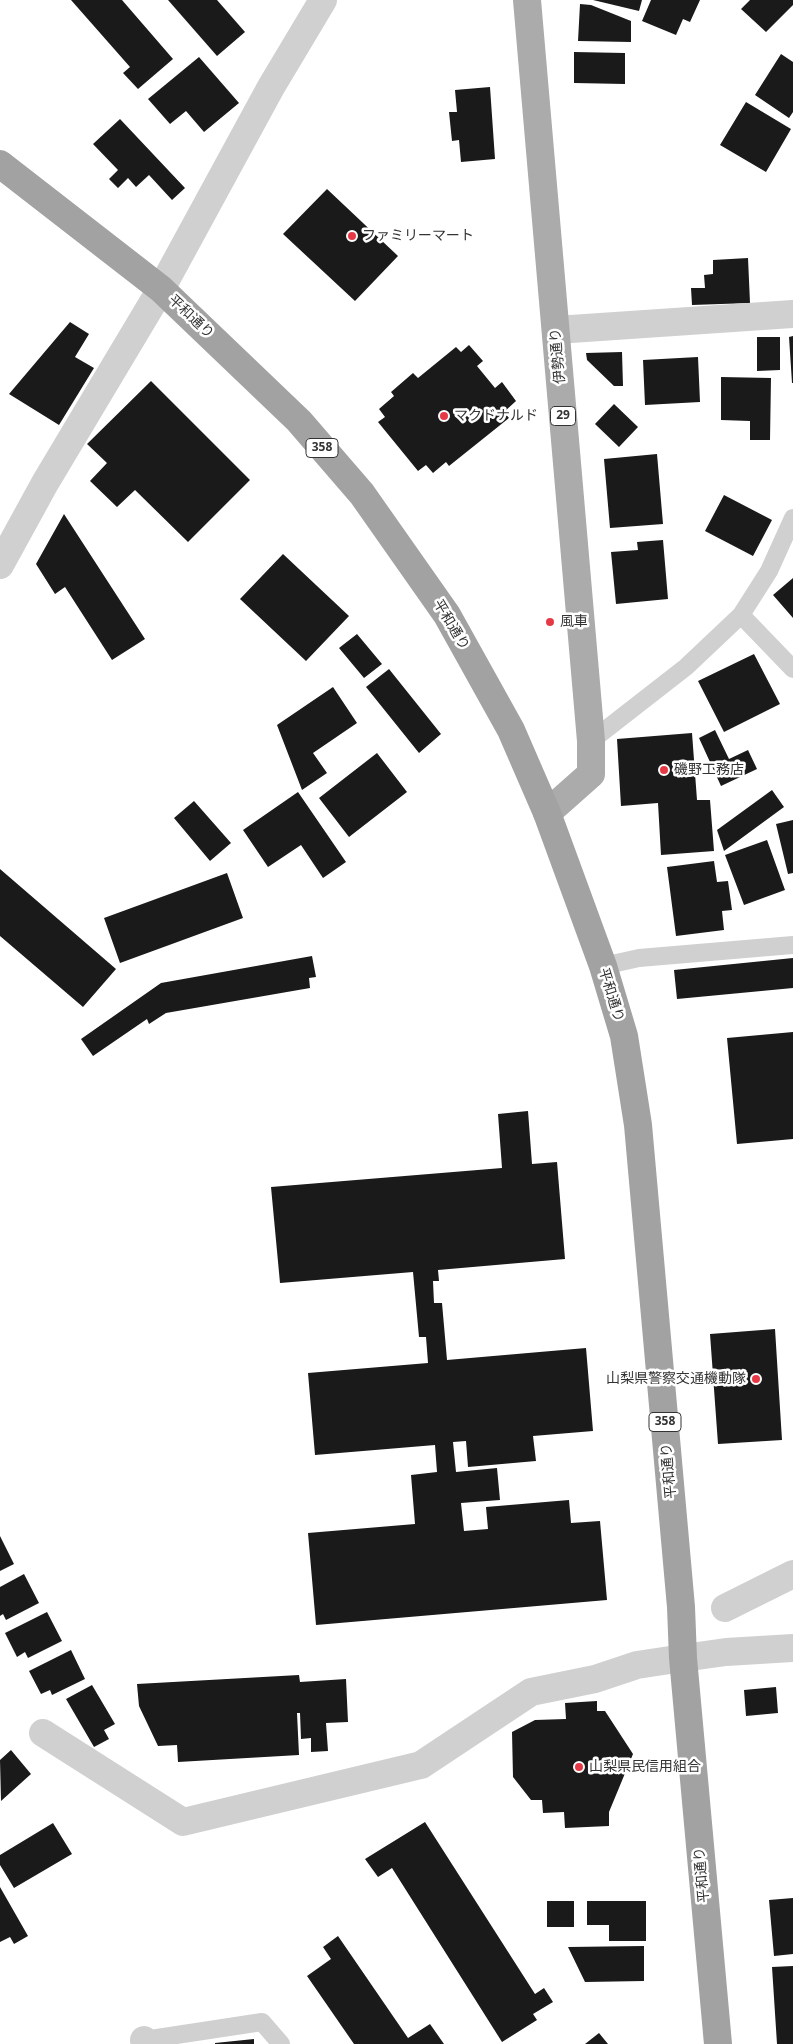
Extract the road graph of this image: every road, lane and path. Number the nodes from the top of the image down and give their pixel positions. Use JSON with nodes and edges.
{"nodes":[{"id":1,"x":323,"y":0,"type":"edge"},
{"id":2,"x":527,"y":0,"type":"edge"},
{"id":3,"x":0,"y":164,"type":"edge"},
{"id":4,"x":161,"y":289,"type":"junction"},
{"id":5,"x":793,"y":314,"type":"edge"},
{"id":6,"x":556,"y":330,"type":"junction"},
{"id":7,"x":793,"y":518,"type":"edge"},
{"id":8,"x":0,"y":565,"type":"edge"},
{"id":9,"x":741,"y":615,"type":"junction"},
{"id":10,"x":793,"y":669,"type":"edge"},
{"id":11,"x":590,"y":741,"type":"junction"},
{"id":12,"x":547,"y":813,"type":"junction"},
{"id":13,"x":793,"y":945,"type":"edge"},
{"id":14,"x":603,"y":966,"type":"junction"},
{"id":15,"x":793,"y":1574,"type":"edge"},
{"id":16,"x":725,"y":1608,"type":"dead end"},
{"id":17,"x":793,"y":1648,"type":"edge"},
{"id":18,"x":683,"y":1658,"type":"junction"},
{"id":19,"x":43,"y":1732,"type":"dead end"},
{"id":20,"x":144,"y":2042,"type":"edge"},
{"id":21,"x":282,"y":2044,"type":"edge"},
{"id":22,"x":718,"y":2044,"type":"edge"}],
"edges":[{"from":1,"to":4,"type":"street"},
{"from":2,"to":6,"type":"main road","name":"伊勢通り","number":"29"},
{"from":3,"to":4,"type":"highway","name":"平和通り","number":"358"},
{"from":4,"to":8,"type":"street"},
{"from":4,"to":12,"type":"highway","name":"平和通り","number":"358"},
{"from":5,"to":6,"type":"street"},
{"from":6,"to":11,"type":"main road","name":"伊勢通り","number":"29"},
{"from":7,"to":9,"type":"lane"},
{"from":9,"to":10,"type":"lane"},
{"from":9,"to":11,"type":"lane"},
{"from":11,"to":12,"type":"main road","name":"伊勢通り","number":"29"},
{"from":12,"to":14,"type":"highway","name":"平和通り","number":"358"},
{"from":13,"to":14,"type":"lane"},
{"from":14,"to":18,"type":"highway","name":"平和通り","number":"358"},
{"from":15,"to":16,"type":"street"},
{"from":17,"to":18,"type":"street"},
{"from":18,"to":19,"type":"street"},
{"from":18,"to":22,"type":"highway","name":"平和通り","number":"358"},
{"from":20,"to":21,"type":"lane"}]}
